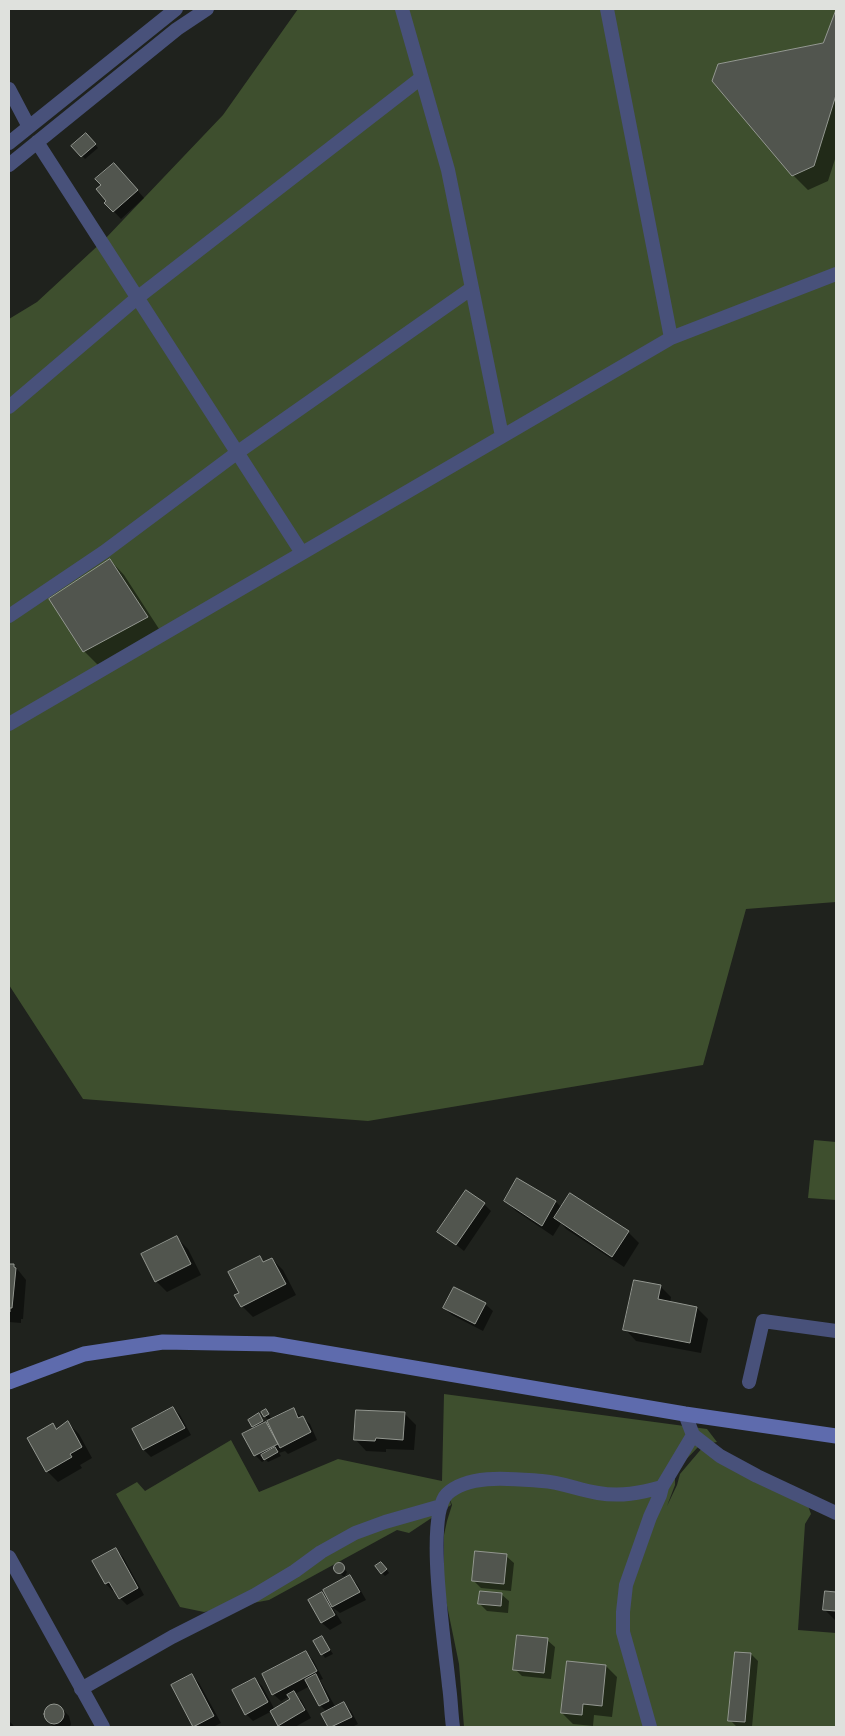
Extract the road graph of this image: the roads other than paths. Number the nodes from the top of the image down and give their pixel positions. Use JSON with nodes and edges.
{"nodes":[{"id":1,"x":176,"y":9,"type":"edge"},
{"id":2,"x":207,"y":9,"type":"edge"},
{"id":3,"x":402,"y":9,"type":"edge"},
{"id":4,"x":607,"y":9,"type":"edge"},
{"id":5,"x":422,"y":78,"type":"junction"},
{"id":6,"x":9,"y":89,"type":"edge"},
{"id":7,"x":29,"y":127,"type":"junction"},
{"id":8,"x":36,"y":142,"type":"junction"},
{"id":9,"x":9,"y":143,"type":"edge"},
{"id":10,"x":9,"y":165,"type":"edge"},
{"id":11,"x":836,"y":274,"type":"edge"},
{"id":12,"x":472,"y":288,"type":"junction"},
{"id":13,"x":137,"y":298,"type":"junction"},
{"id":14,"x":670,"y":338,"type":"junction"},
{"id":15,"x":9,"y":408,"type":"edge"},
{"id":16,"x":502,"y":436,"type":"junction"},
{"id":17,"x":238,"y":452,"type":"junction"},
{"id":18,"x":302,"y":553,"type":"junction"},
{"id":19,"x":9,"y":616,"type":"edge"},
{"id":20,"x":9,"y":724,"type":"edge"},
{"id":21,"x":836,"y":1331,"type":"edge"},
{"id":22,"x":9,"y":1382,"type":"edge"},
{"id":23,"x":749,"y":1382,"type":"dead end"},
{"id":24,"x":685,"y":1414,"type":"junction"},
{"id":25,"x":694,"y":1435,"type":"junction"},
{"id":26,"x":836,"y":1436,"type":"edge"},
{"id":27,"x":662,"y":1487,"type":"junction"},
{"id":28,"x":441,"y":1506,"type":"junction"},
{"id":29,"x":836,"y":1513,"type":"edge"},
{"id":30,"x":9,"y":1557,"type":"edge"},
{"id":31,"x":81,"y":1689,"type":"junction"},
{"id":32,"x":103,"y":1727,"type":"edge"},
{"id":33,"x":452,"y":1727,"type":"edge"},
{"id":34,"x":650,"y":1727,"type":"edge"}],
"edges":[{"from":1,"to":7,"type":"street"},
{"from":2,"to":8,"type":"street"},
{"from":3,"to":5,"type":"street"},
{"from":4,"to":14,"type":"street"},
{"from":5,"to":12,"type":"street"},
{"from":5,"to":13,"type":"street"},
{"from":6,"to":7,"type":"street"},
{"from":7,"to":9,"type":"street"},
{"from":8,"to":10,"type":"street"},
{"from":8,"to":13,"type":"street"},
{"from":11,"to":14,"type":"street"},
{"from":12,"to":16,"type":"street"},
{"from":12,"to":17,"type":"street"},
{"from":13,"to":15,"type":"street"},
{"from":13,"to":17,"type":"street"},
{"from":14,"to":16,"type":"street"},
{"from":16,"to":18,"type":"street"},
{"from":17,"to":18,"type":"street"},
{"from":17,"to":19,"type":"street"},
{"from":18,"to":20,"type":"street"},
{"from":21,"to":23,"type":"street"},
{"from":22,"to":24,"type":"street"},
{"from":24,"to":25,"type":"street"},
{"from":24,"to":26,"type":"street"},
{"from":25,"to":27,"type":"street"},
{"from":25,"to":29,"type":"street"},
{"from":27,"to":28,"type":"street"},
{"from":27,"to":34,"type":"street"},
{"from":28,"to":31,"type":"street"},
{"from":28,"to":33,"type":"street"},
{"from":30,"to":31,"type":"street"},
{"from":31,"to":32,"type":"street"}]}
